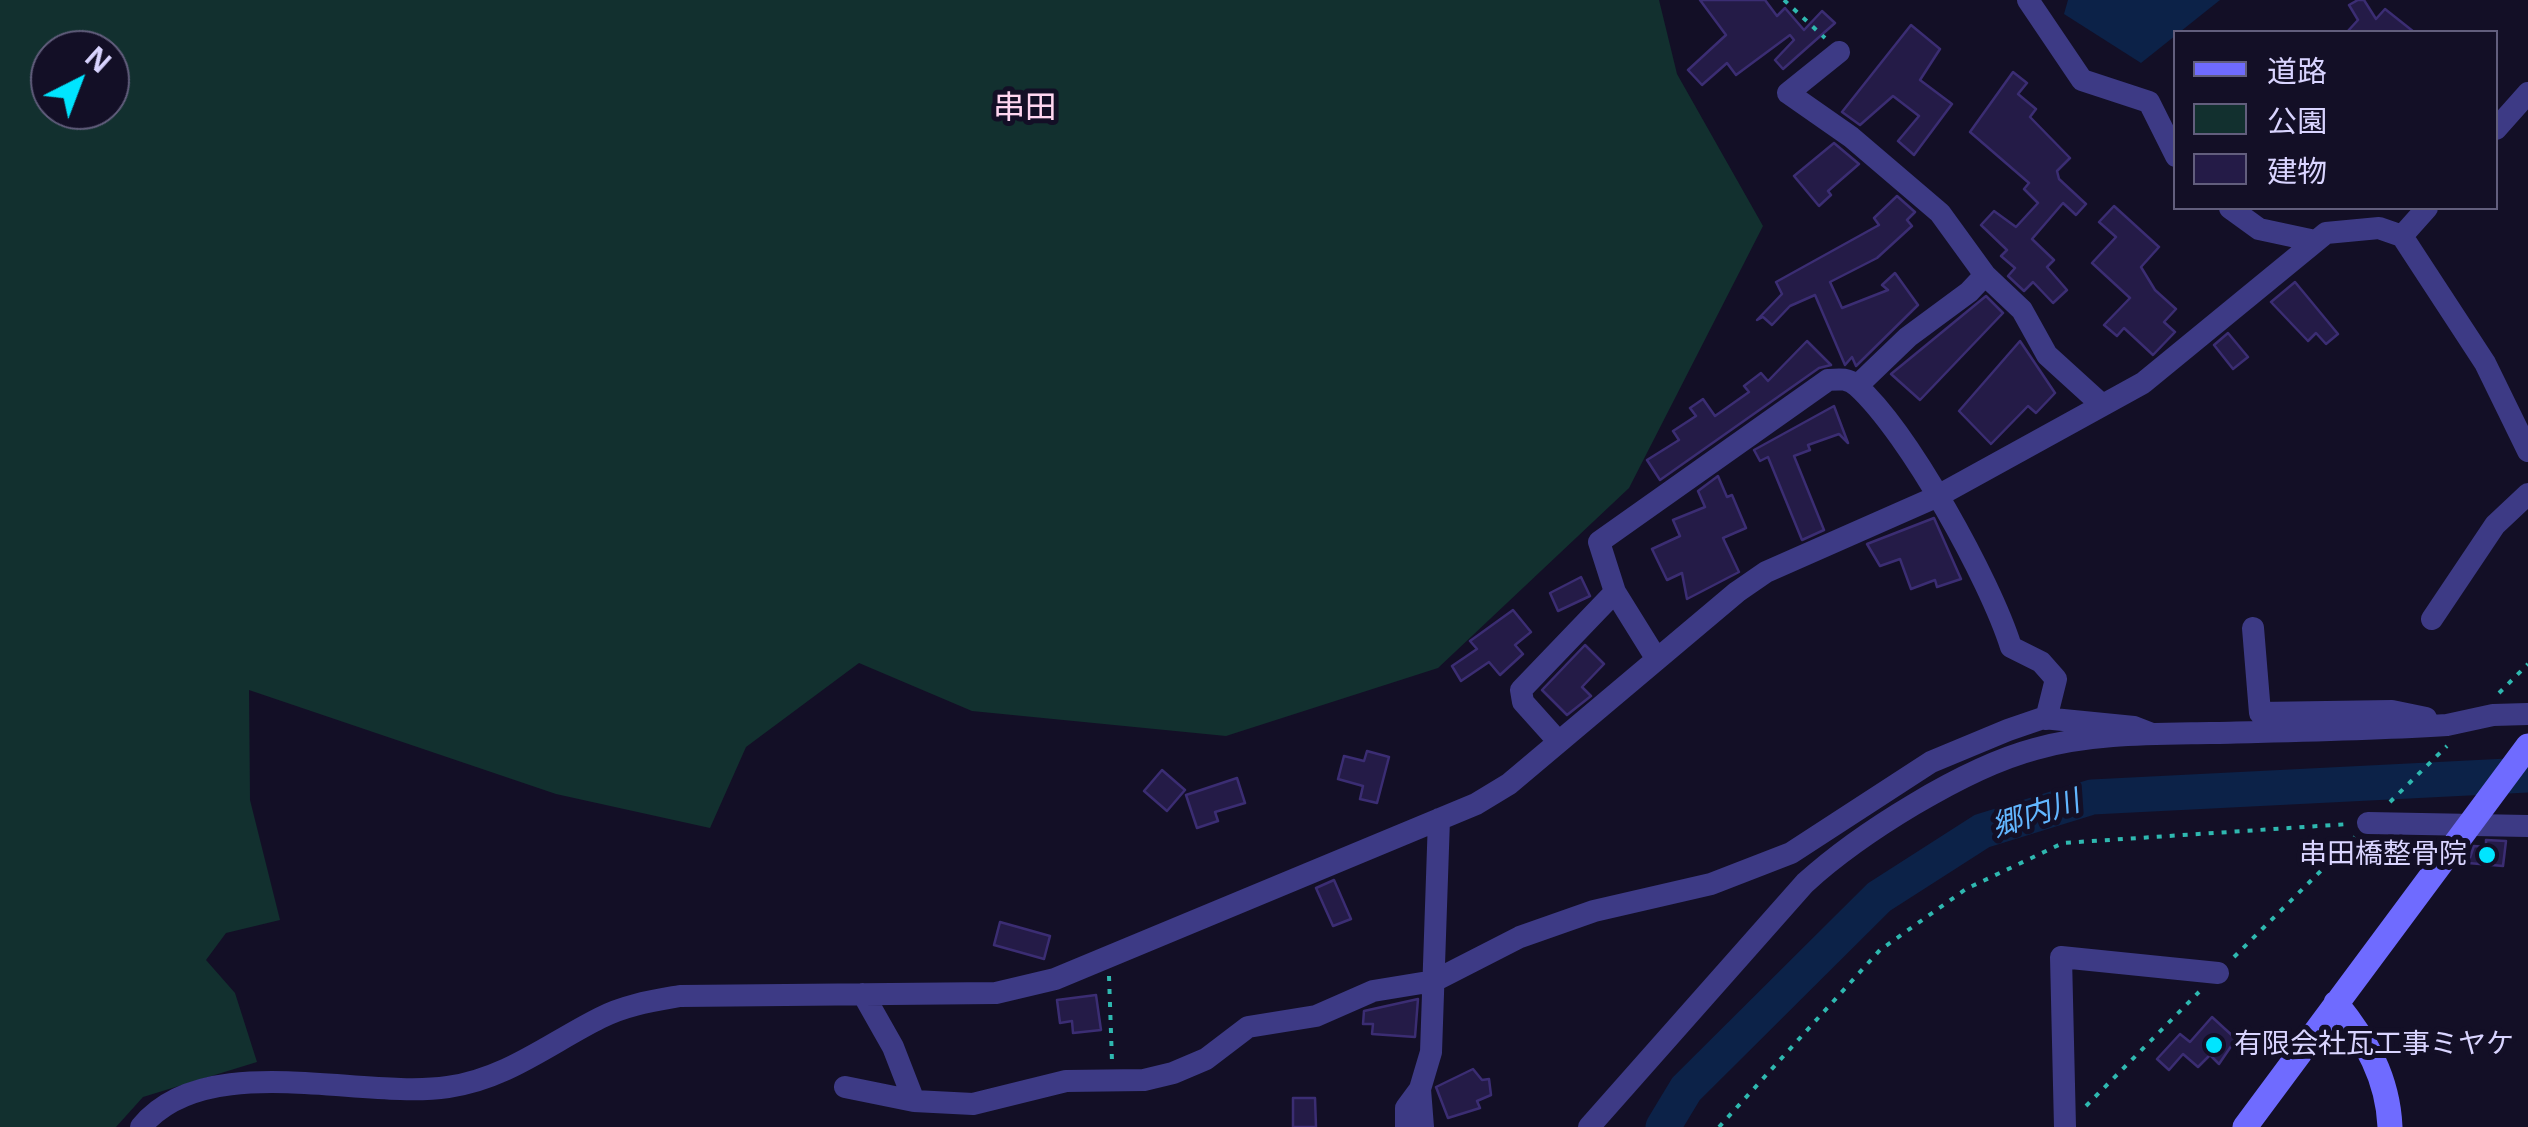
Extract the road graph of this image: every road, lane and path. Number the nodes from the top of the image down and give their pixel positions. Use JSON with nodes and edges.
{"nodes":[{"id":1,"x":1784,"y":0,"type":"edge"},
{"id":2,"x":2028,"y":0,"type":"edge"},
{"id":3,"x":1839,"y":52,"type":"joint"},
{"id":4,"x":2528,"y":93,"type":"edge"},
{"id":5,"x":2498,"y":127,"type":"edge"},
{"id":6,"x":2173,"y":150,"type":"edge"},
{"id":7,"x":2233,"y":210,"type":"edge"},
{"id":8,"x":2424,"y":210,"type":"edge"},
{"id":9,"x":2402,"y":236,"type":"junction"},
{"id":10,"x":2315,"y":240,"type":"junction"},
{"id":11,"x":1985,"y":275,"type":"junction"},
{"id":12,"x":1857,"y":386,"type":"junction"},
{"id":13,"x":2102,"y":405,"type":"junction"},
{"id":14,"x":2528,"y":451,"type":"edge"},
{"id":15,"x":2528,"y":494,"type":"edge"},
{"id":16,"x":1936,"y":497,"type":"junction"},
{"id":17,"x":1616,"y":592,"type":"junction"},
{"id":18,"x":2432,"y":618,"type":"dead end"},
{"id":19,"x":2253,"y":628,"type":"dead end"},
{"id":20,"x":1656,"y":658,"type":"junction"},
{"id":21,"x":2528,"y":714,"type":"edge"},
{"id":22,"x":2046,"y":719,"type":"junction"},
{"id":23,"x":2287,"y":722,"type":"junction"},
{"id":24,"x":2152,"y":734,"type":"junction"},
{"id":25,"x":2448,"y":735,"type":"junction"},
{"id":26,"x":1558,"y":741,"type":"junction"},
{"id":27,"x":2528,"y":746,"type":"edge"},
{"id":28,"x":1439,"y":819,"type":"junction"},
{"id":29,"x":2368,"y":823,"type":"junction"},
{"id":30,"x":2468,"y":826,"type":"junction"},
{"id":31,"x":2528,"y":826,"type":"edge"},
{"id":32,"x":1108,"y":956,"type":"junction"},
{"id":33,"x":2218,"y":973,"type":"dead end"},
{"id":34,"x":1434,"y":982,"type":"junction"},
{"id":35,"x":863,"y":994,"type":"junction"},
{"id":36,"x":2336,"y":1003,"type":"junction"},
{"id":37,"x":1109,"y":1081,"type":"junction"},
{"id":38,"x":845,"y":1086,"type":"dead end"},
{"id":39,"x":1420,"y":1089,"type":"junction"},
{"id":40,"x":914,"y":1100,"type":"junction"},
{"id":41,"x":142,"y":1127,"type":"edge"},
{"id":42,"x":1406,"y":1127,"type":"edge"},
{"id":43,"x":1423,"y":1127,"type":"edge"},
{"id":44,"x":1589,"y":1127,"type":"edge"},
{"id":45,"x":1719,"y":1127,"type":"edge"},
{"id":46,"x":2065,"y":1127,"type":"edge"},
{"id":47,"x":2245,"y":1127,"type":"edge"},
{"id":48,"x":2390,"y":1127,"type":"edge"}],
"edges":[{"from":1,"to":3,"type":"path"},
{"from":2,"to":6,"type":"street"},
{"from":3,"to":11,"type":"street"},
{"from":4,"to":5,"type":"street"},
{"from":7,"to":10,"type":"street"},
{"from":8,"to":9,"type":"street"},
{"from":9,"to":10,"type":"street"},
{"from":9,"to":14,"type":"street"},
{"from":10,"to":13,"type":"street"},
{"from":11,"to":12,"type":"street"},
{"from":11,"to":13,"type":"street"},
{"from":12,"to":16,"type":"street"},
{"from":12,"to":17,"type":"street"},
{"from":13,"to":16,"type":"street"},
{"from":15,"to":18,"type":"street"},
{"from":16,"to":20,"type":"street"},
{"from":16,"to":22,"type":"street"},
{"from":17,"to":20,"type":"street"},
{"from":17,"to":26,"type":"street"},
{"from":19,"to":23,"type":"street"},
{"from":20,"to":26,"type":"street"},
{"from":21,"to":25,"type":"street"},
{"from":22,"to":24,"type":"street"},
{"from":22,"to":34,"type":"street"},
{"from":23,"to":24,"type":"street"},
{"from":23,"to":25,"type":"street"},
{"from":24,"to":44,"type":"street"},
{"from":25,"to":29,"type":"path"},
{"from":26,"to":28,"type":"street"},
{"from":27,"to":30,"type":"main road"},
{"from":28,"to":32,"type":"street"},
{"from":28,"to":34,"type":"street"},
{"from":29,"to":30,"type":"street"},
{"from":29,"to":45,"type":"path"},
{"from":30,"to":31,"type":"street"},
{"from":30,"to":36,"type":"main road"},
{"from":32,"to":35,"type":"street"},
{"from":32,"to":37,"type":"path"},
{"from":33,"to":46,"type":"street"},
{"from":34,"to":37,"type":"street"},
{"from":34,"to":39,"type":"street"},
{"from":35,"to":40,"type":"street"},
{"from":35,"to":41,"type":"street"},
{"from":36,"to":47,"type":"main road"},
{"from":36,"to":48,"type":"main road"},
{"from":37,"to":40,"type":"street"},
{"from":38,"to":40,"type":"street"},
{"from":39,"to":42,"type":"street"},
{"from":39,"to":43,"type":"street"}]}
